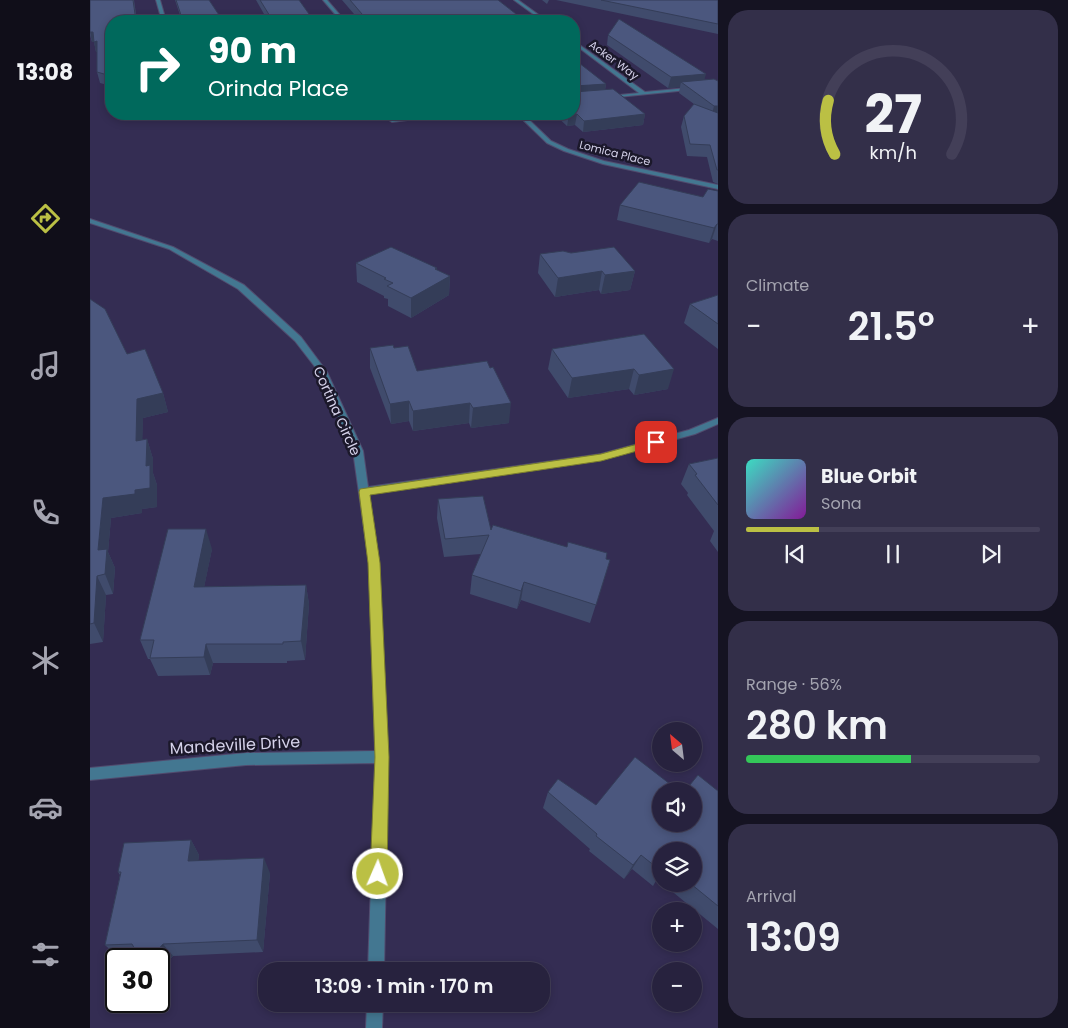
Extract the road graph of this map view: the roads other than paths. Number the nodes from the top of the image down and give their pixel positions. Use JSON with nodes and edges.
{"nodes":[{"id":1,"x":158,"y":0,"type":"edge"},
{"id":2,"x":325,"y":0,"type":"edge"},
{"id":3,"x":516,"y":0,"type":"edge"},
{"id":4,"x":162,"y":15,"type":"edge"},
{"id":5,"x":338,"y":15,"type":"edge"},
{"id":6,"x":537,"y":15,"type":"edge"},
{"id":7,"x":580,"y":46,"type":"edge"},
{"id":8,"x":718,"y":86,"type":"edge"},
{"id":9,"x":643,"y":93,"type":"junction"},
{"id":10,"x":604,"y":98,"type":"edge"},
{"id":11,"x":526,"y":120,"type":"edge"},
{"id":12,"x":718,"y":187,"type":"edge"},
{"id":13,"x":90,"y":221,"type":"edge"},
{"id":14,"x":718,"y":421,"type":"edge"},
{"id":15,"x":364,"y":492,"type":"junction"},
{"id":16,"x":382,"y":757,"type":"junction"},
{"id":17,"x":90,"y":774,"type":"edge"},
{"id":18,"x":376,"y":962,"type":"edge"},
{"id":19,"x":375,"y":1012,"type":"edge"},
{"id":20,"x":374,"y":1028,"type":"edge"}],
"edges":[{"from":1,"to":4,"type":"street"},
{"from":2,"to":5,"type":"street"},
{"from":3,"to":6,"type":"street"},
{"from":7,"to":9,"type":"street","name":"Acker Way"},
{"from":8,"to":9,"type":"street"},
{"from":9,"to":10,"type":"street"},
{"from":11,"to":12,"type":"street","name":"Lomica Place"},
{"from":13,"to":15,"type":"street","name":"Cortina Circle"},
{"from":14,"to":15,"type":"street"},
{"from":15,"to":16,"type":"street","name":"Cortina Circle"},
{"from":16,"to":17,"type":"street","name":"Mandeville Drive"},
{"from":16,"to":18,"type":"street","name":"Cortina Circle"},
{"from":19,"to":20,"type":"street"}]}
